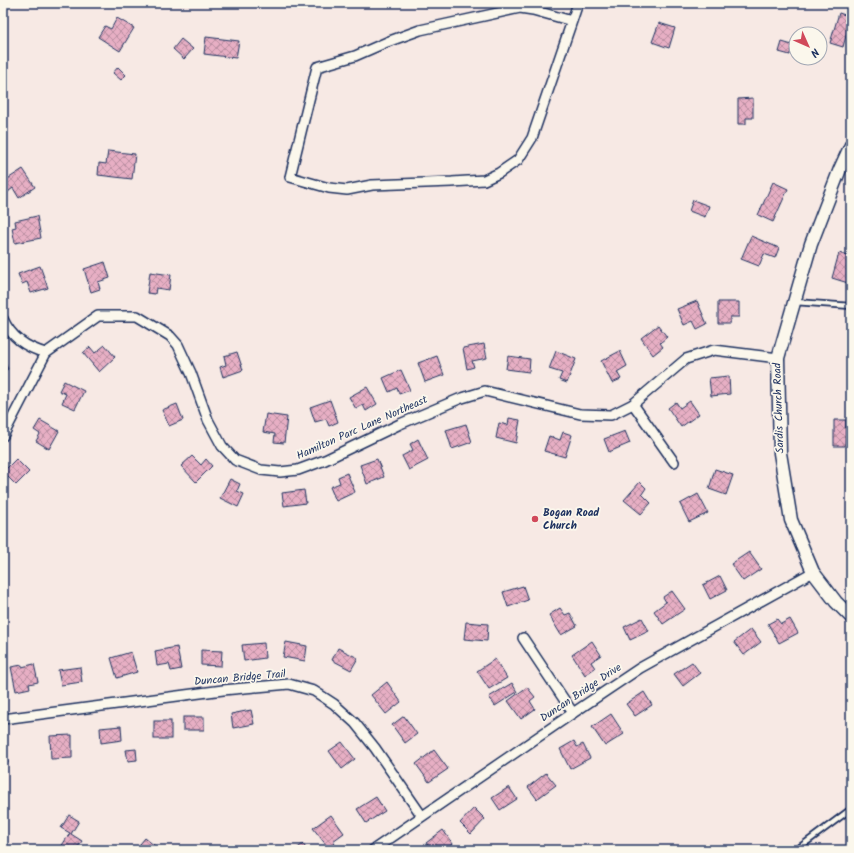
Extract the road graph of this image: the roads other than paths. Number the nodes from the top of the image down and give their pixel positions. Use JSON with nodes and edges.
{"nodes":[{"id":1,"x":578,"y":3,"type":"edge"},
{"id":2,"x":572,"y":21,"type":"junction"},
{"id":3,"x":851,"y":145,"type":"edge"},
{"id":4,"x":795,"y":302,"type":"junction"},
{"id":5,"x":851,"y":306,"type":"edge"},
{"id":6,"x":3,"y":319,"type":"edge"},
{"id":7,"x":46,"y":353,"type":"junction"},
{"id":8,"x":778,"y":358,"type":"junction"},
{"id":9,"x":633,"y":404,"type":"junction"},
{"id":10,"x":3,"y":436,"type":"edge"},
{"id":11,"x":674,"y":462,"type":"dead end"},
{"id":12,"x":813,"y":572,"type":"junction"},
{"id":13,"x":851,"y":617,"type":"edge"},
{"id":14,"x":523,"y":638,"type":"dead end"},
{"id":15,"x":573,"y":713,"type":"junction"},
{"id":16,"x":3,"y":719,"type":"edge"},
{"id":17,"x":851,"y":810,"type":"edge"},
{"id":18,"x":422,"y":816,"type":"junction"},
{"id":19,"x":373,"y":850,"type":"edge"},
{"id":20,"x":796,"y":850,"type":"edge"}],
"edges":[{"from":1,"to":2,"type":"street"},
{"from":2,"to":2,"type":"street"},
{"from":3,"to":4,"type":"street","name":"Sardis Church Road"},
{"from":4,"to":5,"type":"lane"},
{"from":4,"to":8,"type":"street","name":"Sardis Church Road"},
{"from":6,"to":7,"type":"street"},
{"from":7,"to":9,"type":"street","name":"Hamilton Parc Lane Northeast"},
{"from":7,"to":10,"type":"street","name":"Hamilton Parc Lane Northeast"},
{"from":8,"to":9,"type":"street","name":"Hamilton Parc Lane Northeast"},
{"from":8,"to":12,"type":"street","name":"Sardis Church Road"},
{"from":9,"to":11,"type":"street"},
{"from":12,"to":13,"type":"street","name":"Sardis Church Road"},
{"from":12,"to":15,"type":"street","name":"Duncan Bridge Drive"},
{"from":14,"to":15,"type":"street"},
{"from":15,"to":18,"type":"street","name":"Duncan Bridge Drive"},
{"from":16,"to":18,"type":"street","name":"Duncan Bridge Trail"},
{"from":17,"to":20,"type":"lane"},
{"from":18,"to":19,"type":"street","name":"Duncan Bridge Drive"}]}
